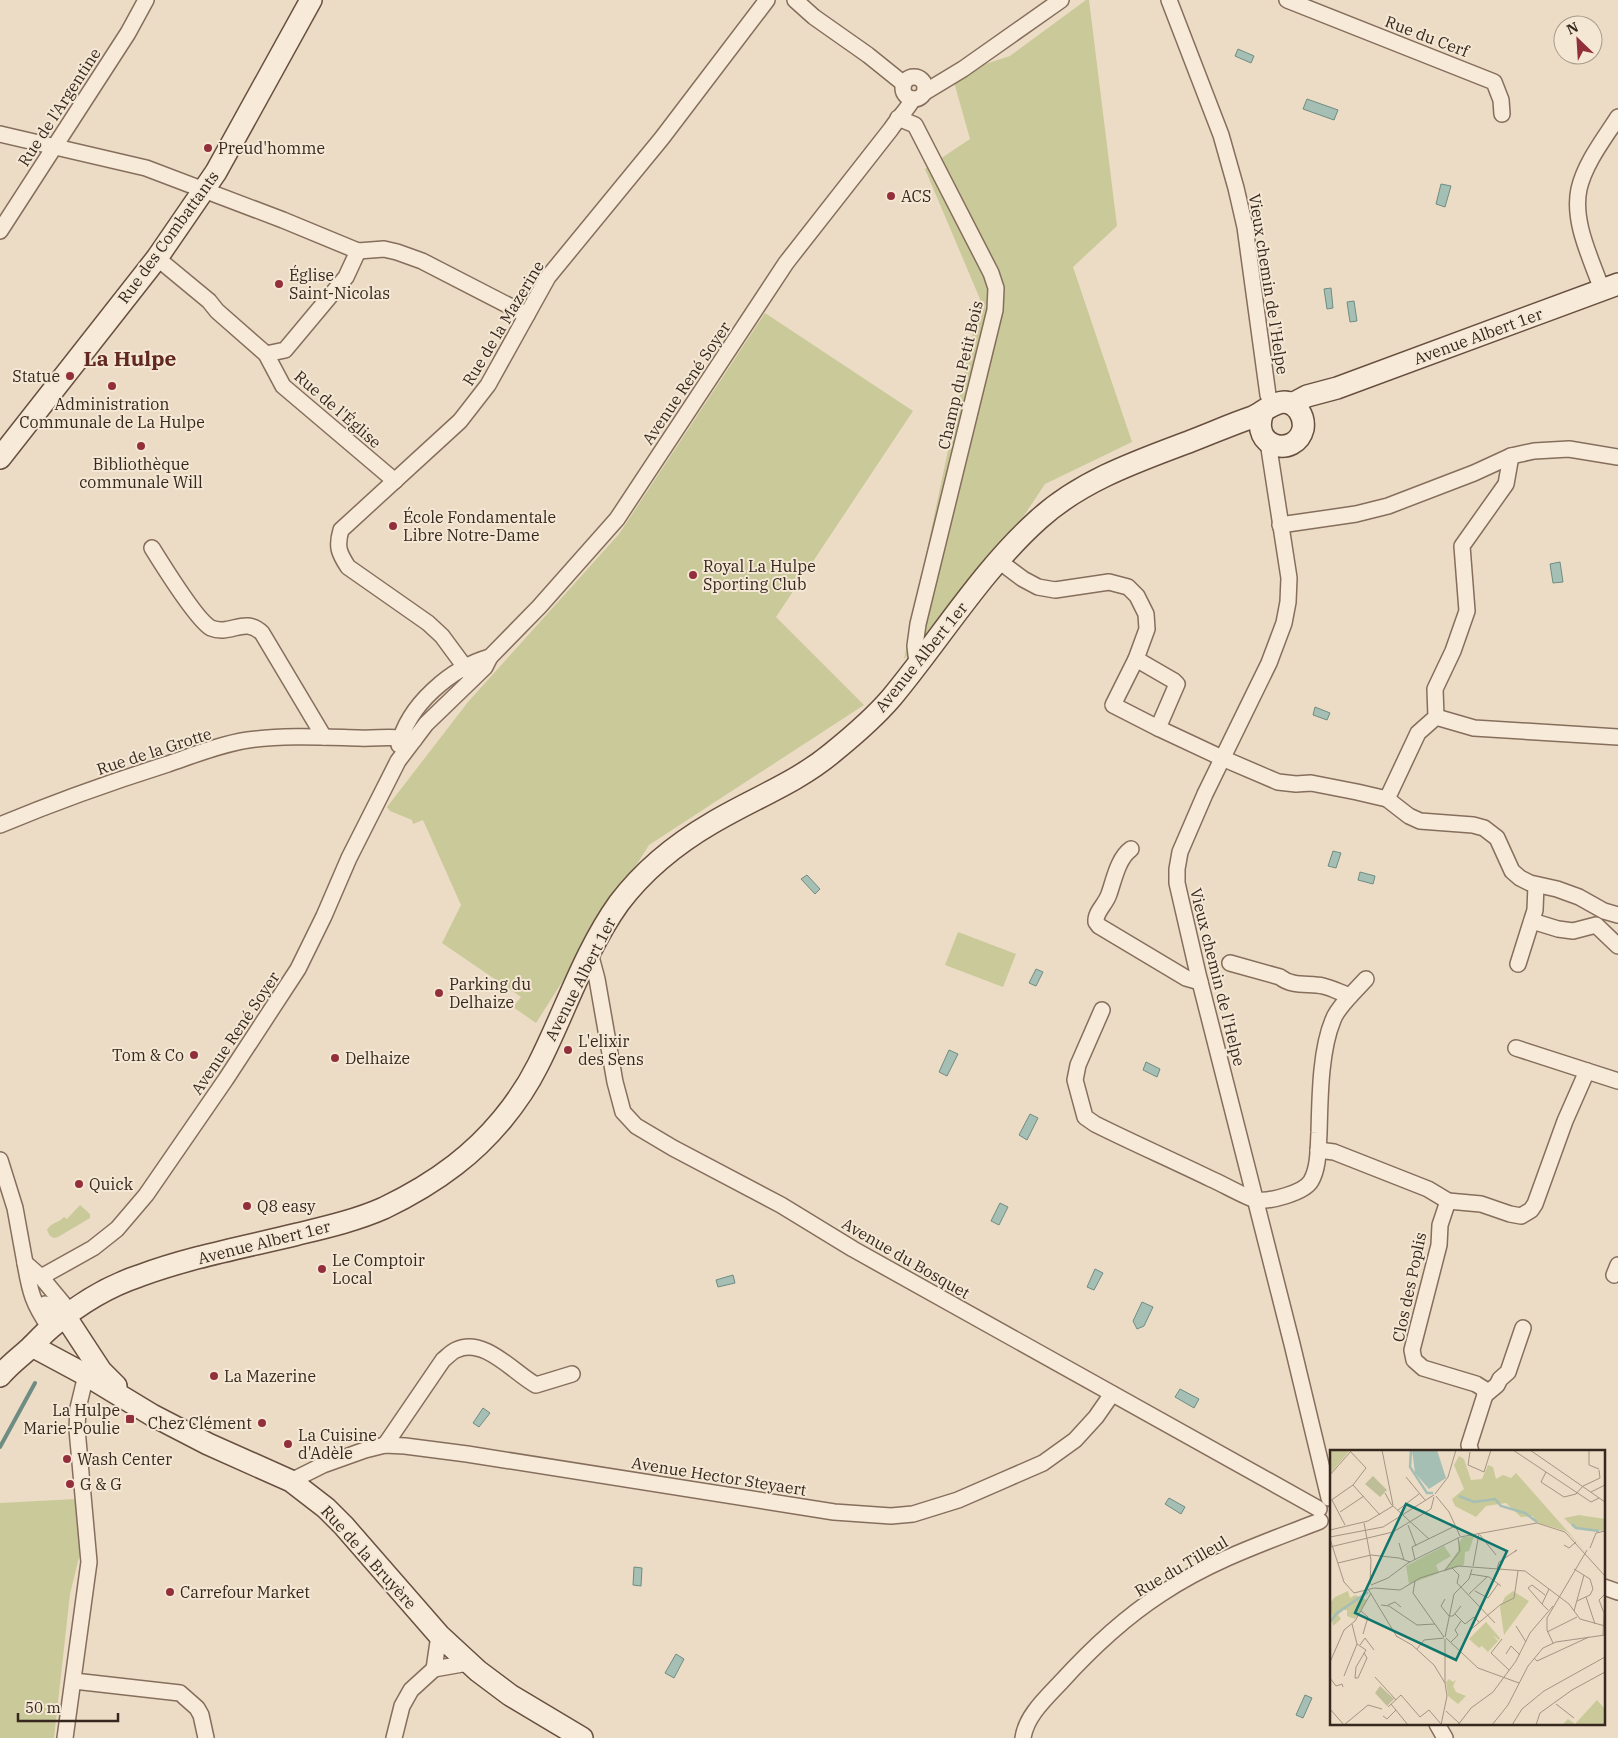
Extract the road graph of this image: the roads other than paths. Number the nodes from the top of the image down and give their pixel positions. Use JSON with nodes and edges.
{"nodes":[{"id":1,"x":146,"y":0,"type":"edge"},
{"id":2,"x":311,"y":0,"type":"edge"},
{"id":3,"x":767,"y":0,"type":"edge"},
{"id":4,"x":795,"y":0,"type":"edge"},
{"id":5,"x":1061,"y":0,"type":"edge"},
{"id":6,"x":1169,"y":0,"type":"edge"},
{"id":7,"x":1287,"y":0,"type":"edge"},
{"id":8,"x":913,"y":89,"type":"junction"},
{"id":9,"x":1502,"y":114,"type":"dead end"},
{"id":10,"x":1618,"y":117,"type":"edge"},
{"id":11,"x":898,"y":118,"type":"junction"},
{"id":12,"x":0,"y":134,"type":"edge"},
{"id":13,"x":54,"y":146,"type":"junction"},
{"id":14,"x":204,"y":190,"type":"junction"},
{"id":15,"x":0,"y":232,"type":"edge"},
{"id":16,"x":358,"y":251,"type":"junction"},
{"id":17,"x":157,"y":258,"type":"junction"},
{"id":18,"x":1610,"y":287,"type":"edge"},
{"id":19,"x":527,"y":314,"type":"junction"},
{"id":20,"x":266,"y":354,"type":"junction"},
{"id":21,"x":1337,"y":388,"type":"junction"},
{"id":22,"x":1273,"y":423,"type":"junction"},
{"id":23,"x":1304,"y":424,"type":"junction"},
{"id":24,"x":1512,"y":456,"type":"junction"},
{"id":25,"x":1618,"y":457,"type":"edge"},
{"id":26,"x":0,"y":458,"type":"edge"},
{"id":27,"x":394,"y":480,"type":"junction"},
{"id":28,"x":1280,"y":525,"type":"junction"},
{"id":29,"x":152,"y":548,"type":"dead end"},
{"id":30,"x":999,"y":561,"type":"junction"},
{"id":31,"x":1136,"y":659,"type":"junction"},
{"id":32,"x":916,"y":664,"type":"junction"},
{"id":33,"x":469,"y":672,"type":"junction"},
{"id":34,"x":1436,"y":716,"type":"junction"},
{"id":35,"x":1158,"y":728,"type":"junction"},
{"id":36,"x":324,"y":737,"type":"junction"},
{"id":37,"x":1618,"y":737,"type":"edge"},
{"id":38,"x":408,"y":738,"type":"junction"},
{"id":39,"x":1222,"y":758,"type":"junction"},
{"id":40,"x":1387,"y":799,"type":"junction"},
{"id":41,"x":0,"y":825,"type":"edge"},
{"id":42,"x":1131,"y":849,"type":"dead end"},
{"id":43,"x":1536,"y":884,"type":"junction"},
{"id":44,"x":1600,"y":908,"type":"junction"},
{"id":45,"x":1618,"y":915,"type":"edge"},
{"id":46,"x":1532,"y":922,"type":"junction"},
{"id":47,"x":1596,"y":925,"type":"junction"},
{"id":48,"x":1618,"y":946,"type":"edge"},
{"id":49,"x":590,"y":953,"type":"junction"},
{"id":50,"x":1230,"y":964,"type":"dead end"},
{"id":51,"x":1518,"y":964,"type":"dead end"},
{"id":52,"x":1366,"y":979,"type":"dead end"},
{"id":53,"x":1200,"y":982,"type":"junction"},
{"id":54,"x":1350,"y":996,"type":"junction"},
{"id":55,"x":1102,"y":1010,"type":"dead end"},
{"id":56,"x":1516,"y":1048,"type":"dead end"},
{"id":57,"x":1587,"y":1071,"type":"junction"},
{"id":58,"x":1618,"y":1081,"type":"edge"},
{"id":59,"x":1318,"y":1150,"type":"junction"},
{"id":60,"x":0,"y":1160,"type":"edge"},
{"id":61,"x":1256,"y":1200,"type":"junction"},
{"id":62,"x":1448,"y":1201,"type":"junction"},
{"id":63,"x":25,"y":1263,"type":"junction"},
{"id":64,"x":42,"y":1277,"type":"junction"},
{"id":65,"x":45,"y":1304,"type":"dead end"},
{"id":66,"x":62,"y":1319,"type":"junction"},
{"id":67,"x":1523,"y":1328,"type":"dead end"},
{"id":68,"x":32,"y":1346,"type":"junction"},
{"id":69,"x":572,"y":1374,"type":"dead end"},
{"id":70,"x":86,"y":1375,"type":"junction"},
{"id":71,"x":0,"y":1376,"type":"edge"},
{"id":72,"x":1112,"y":1394,"type":"junction"},
{"id":73,"x":1485,"y":1395,"type":"junction"},
{"id":74,"x":135,"y":1406,"type":"junction"},
{"id":75,"x":385,"y":1445,"type":"junction"},
{"id":76,"x":1470,"y":1450,"type":"edge"},
{"id":77,"x":291,"y":1481,"type":"junction"},
{"id":78,"x":1326,"y":1511,"type":"edge"},
{"id":79,"x":1606,"y":1588,"type":"edge"},
{"id":80,"x":1618,"y":1592,"type":"edge"},
{"id":81,"x":439,"y":1635,"type":"junction"},
{"id":82,"x":468,"y":1663,"type":"junction"},
{"id":83,"x":434,"y":1669,"type":"junction"},
{"id":84,"x":74,"y":1681,"type":"junction"},
{"id":85,"x":1438,"y":1726,"type":"edge"},
{"id":86,"x":66,"y":1738,"type":"edge"},
{"id":87,"x":206,"y":1738,"type":"edge"},
{"id":88,"x":394,"y":1738,"type":"edge"},
{"id":89,"x":582,"y":1738,"type":"edge"},
{"id":90,"x":1023,"y":1738,"type":"edge"},
{"id":91,"x":1445,"y":1738,"type":"edge"}],
"edges":[{"from":1,"to":13,"type":"street","name":"Rue de l'Argentine"},
{"from":2,"to":14,"type":"main road","name":"Rue des Combattants"},
{"from":3,"to":19,"type":"street","name":"Rue de la Mazerine"},
{"from":4,"to":8,"type":"street"},
{"from":5,"to":8,"type":"street"},
{"from":6,"to":22,"type":"street","name":"Vieux chemin de l'Helpe"},
{"from":7,"to":9,"type":"street","name":"Rue du Cerf"},
{"from":8,"to":11,"type":"street","name":"Avenue René Soyer"},
{"from":10,"to":18,"type":"street"},
{"from":11,"to":32,"type":"street","name":"Champ du Petit Bois"},
{"from":11,"to":33,"type":"street","name":"Avenue René Soyer"},
{"from":12,"to":13,"type":"street"},
{"from":13,"to":14,"type":"street"},
{"from":13,"to":15,"type":"street","name":"Rue de l'Argentine"},
{"from":14,"to":16,"type":"street"},
{"from":14,"to":17,"type":"main road","name":"Rue des Combattants"},
{"from":16,"to":19,"type":"street"},
{"from":16,"to":20,"type":"street"},
{"from":17,"to":20,"type":"street","name":"Rue de l'Église"},
{"from":17,"to":26,"type":"main road","name":"Rue des Combattants"},
{"from":18,"to":21,"type":"main road","name":"Avenue Albert 1er"},
{"from":19,"to":27,"type":"street","name":"Rue de la Mazerine"},
{"from":20,"to":27,"type":"street","name":"Rue de l'Église"},
{"from":21,"to":22,"type":"main road","name":"Avenue Albert 1er"},
{"from":21,"to":23,"type":"main road","name":"Avenue Albert 1er"},
{"from":22,"to":23,"type":"main road"},
{"from":22,"to":23,"type":"main road","name":"Avenue Albert 1er"},
{"from":22,"to":28,"type":"street","name":"Vieux chemin de l'Helpe"},
{"from":22,"to":30,"type":"main road","name":"Avenue Albert 1er"},
{"from":24,"to":25,"type":"street"},
{"from":24,"to":28,"type":"street"},
{"from":24,"to":34,"type":"street"},
{"from":27,"to":33,"type":"street","name":"Rue de la Mazerine"},
{"from":28,"to":39,"type":"street","name":"Vieux chemin de l'Helpe"},
{"from":29,"to":36,"type":"street"},
{"from":30,"to":31,"type":"street"},
{"from":30,"to":32,"type":"main road","name":"Avenue Albert 1er"},
{"from":31,"to":35,"type":"street"},
{"from":31,"to":35,"type":"street"},
{"from":32,"to":49,"type":"main road","name":"Avenue Albert 1er"},
{"from":33,"to":38,"type":"street","name":"Avenue René Soyer"},
{"from":34,"to":37,"type":"street"},
{"from":34,"to":40,"type":"street"},
{"from":35,"to":39,"type":"street"},
{"from":36,"to":38,"type":"street","name":"Rue de la Grotte"},
{"from":36,"to":41,"type":"street","name":"Rue de la Grotte"},
{"from":38,"to":64,"type":"street","name":"Avenue René Soyer"},
{"from":39,"to":40,"type":"street"},
{"from":39,"to":53,"type":"street","name":"Vieux chemin de l'Helpe"},
{"from":40,"to":43,"type":"street"},
{"from":42,"to":53,"type":"street"},
{"from":43,"to":44,"type":"street"},
{"from":43,"to":46,"type":"street"},
{"from":44,"to":45,"type":"street"},
{"from":44,"to":47,"type":"street"},
{"from":46,"to":47,"type":"street"},
{"from":46,"to":51,"type":"street"},
{"from":47,"to":48,"type":"street"},
{"from":49,"to":66,"type":"main road","name":"Avenue Albert 1er"},
{"from":49,"to":72,"type":"street","name":"Avenue du Bosquet"},
{"from":50,"to":54,"type":"street"},
{"from":52,"to":54,"type":"street"},
{"from":53,"to":61,"type":"street","name":"Vieux chemin de l'Helpe"},
{"from":54,"to":59,"type":"street"},
{"from":55,"to":61,"type":"street"},
{"from":56,"to":57,"type":"street"},
{"from":57,"to":58,"type":"street"},
{"from":57,"to":62,"type":"street"},
{"from":59,"to":61,"type":"street"},
{"from":59,"to":62,"type":"street"},
{"from":60,"to":63,"type":"street"},
{"from":61,"to":78,"type":"street","name":"Vieux chemin de l'Helpe"},
{"from":62,"to":73,"type":"street","name":"Clos des Poplis"},
{"from":63,"to":64,"type":"street"},
{"from":63,"to":66,"type":"street"},
{"from":64,"to":66,"type":"street"},
{"from":65,"to":66,"type":"street"},
{"from":66,"to":68,"type":"main road","name":"Avenue Albert 1er"},
{"from":66,"to":74,"type":"main road","name":"Rue de la Bruyère"},
{"from":67,"to":73,"type":"street"},
{"from":68,"to":70,"type":"main road","name":"Rue de la Bruyère"},
{"from":68,"to":71,"type":"main road","name":"Avenue Albert 1er"},
{"from":69,"to":75,"type":"street"},
{"from":70,"to":74,"type":"main road","name":"Rue de la Bruyère"},
{"from":70,"to":84,"type":"street"},
{"from":72,"to":75,"type":"street","name":"Avenue Hector Steyaert"},
{"from":72,"to":78,"type":"street","name":"Avenue du Bosquet"},
{"from":73,"to":76,"type":"street"},
{"from":74,"to":77,"type":"main road","name":"Rue de la Bruyère"},
{"from":75,"to":77,"type":"street","name":"Avenue Hector Steyaert"},
{"from":77,"to":81,"type":"main road","name":"Rue de la Bruyère"},
{"from":78,"to":90,"type":"street","name":"Rue du Tilleul"},
{"from":79,"to":80,"type":"street"},
{"from":81,"to":82,"type":"main road","name":"Rue de la Bruyère"},
{"from":81,"to":83,"type":"street"},
{"from":82,"to":83,"type":"street"},
{"from":82,"to":89,"type":"main road","name":"Rue de la Bruyère"},
{"from":83,"to":88,"type":"street"},
{"from":84,"to":86,"type":"street"},
{"from":84,"to":87,"type":"street"},
{"from":85,"to":91,"type":"street"}]}
